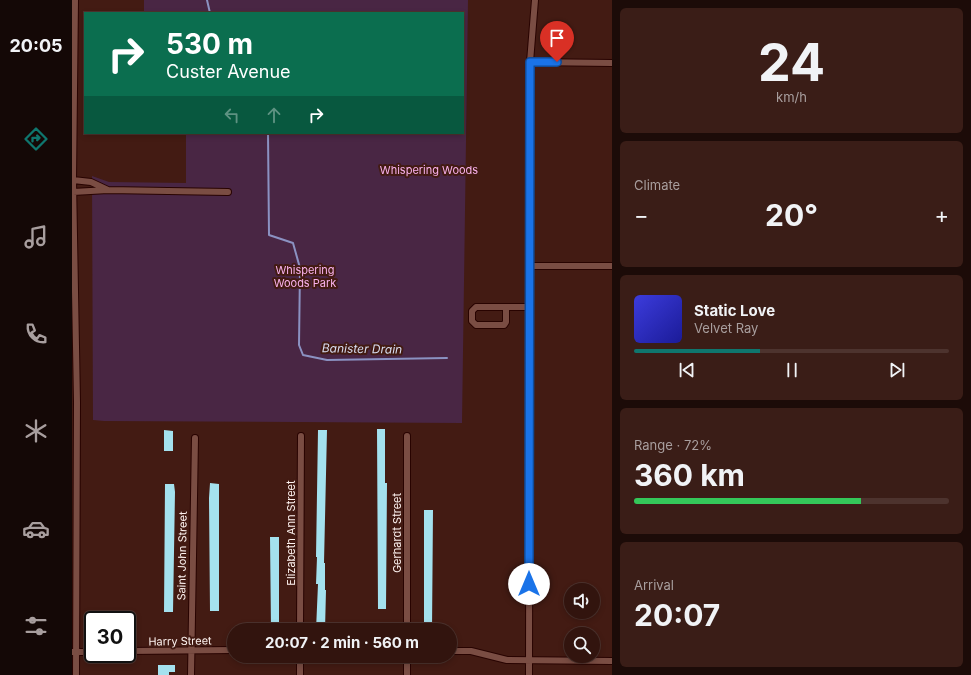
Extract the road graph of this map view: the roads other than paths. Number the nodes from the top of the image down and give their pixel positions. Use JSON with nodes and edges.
{"nodes":[{"id":1,"x":75,"y":0,"type":"edge"},
{"id":2,"x":534,"y":0,"type":"edge"},
{"id":3,"x":530,"y":62,"type":"junction"},
{"id":4,"x":612,"y":63,"type":"edge"},
{"id":5,"x":73,"y":120,"type":"edge"},
{"id":6,"x":73,"y":180,"type":"junction"},
{"id":7,"x":108,"y":190,"type":"junction"},
{"id":8,"x":73,"y":192,"type":"junction"},
{"id":9,"x":228,"y":192,"type":"dead end"},
{"id":10,"x":73,"y":266,"type":"edge"},
{"id":11,"x":529,"y":266,"type":"junction"},
{"id":12,"x":612,"y":266,"type":"edge"},
{"id":13,"x":506,"y":307,"type":"junction"},
{"id":14,"x":529,"y":307,"type":"junction"},
{"id":15,"x":301,"y":436,"type":"dead end"},
{"id":16,"x":407,"y":436,"type":"dead end"},
{"id":17,"x":195,"y":438,"type":"dead end"},
{"id":18,"x":74,"y":462,"type":"edge"},
{"id":19,"x":300,"y":623,"type":"edge"},
{"id":20,"x":407,"y":623,"type":"edge"},
{"id":21,"x":191,"y":650,"type":"junction"},
{"id":22,"x":227,"y":650,"type":"edge"},
{"id":23,"x":457,"y":650,"type":"edge"},
{"id":24,"x":136,"y":651,"type":"edge"},
{"id":25,"x":74,"y":652,"type":"edge"},
{"id":26,"x":612,"y":660,"type":"edge"},
{"id":27,"x":530,"y":661,"type":"junction"},
{"id":28,"x":300,"y":663,"type":"edge"},
{"id":29,"x":407,"y":663,"type":"edge"},
{"id":30,"x":76,"y":675,"type":"edge"},
{"id":31,"x":191,"y":675,"type":"edge"},
{"id":32,"x":300,"y":675,"type":"edge"},
{"id":33,"x":407,"y":675,"type":"edge"},
{"id":34,"x":529,"y":675,"type":"edge"}],
"edges":[{"from":1,"to":5,"type":"street"},
{"from":2,"to":3,"type":"street"},
{"from":3,"to":4,"type":"street"},
{"from":3,"to":11,"type":"street"},
{"from":5,"to":6,"type":"street"},
{"from":6,"to":7,"type":"street"},
{"from":6,"to":8,"type":"street"},
{"from":7,"to":8,"type":"street"},
{"from":7,"to":9,"type":"street"},
{"from":8,"to":10,"type":"street"},
{"from":10,"to":18,"type":"street"},
{"from":11,"to":12,"type":"street"},
{"from":11,"to":14,"type":"street"},
{"from":13,"to":13,"type":"street"},
{"from":13,"to":14,"type":"street"},
{"from":14,"to":27,"type":"street"},
{"from":15,"to":19,"type":"street","name":"Elizabeth Ann Street"},
{"from":16,"to":20,"type":"street","name":"Gerhardt Street"},
{"from":17,"to":21,"type":"street","name":"Saint John Street"},
{"from":18,"to":25,"type":"street"},
{"from":21,"to":22,"type":"street","name":"Harry Street"},
{"from":21,"to":24,"type":"street","name":"Harry Street"},
{"from":21,"to":31,"type":"street","name":"Saint John Street"},
{"from":23,"to":27,"type":"street"},
{"from":25,"to":30,"type":"street"},
{"from":26,"to":27,"type":"street"},
{"from":27,"to":34,"type":"street"},
{"from":28,"to":32,"type":"street"},
{"from":29,"to":33,"type":"street"}]}
